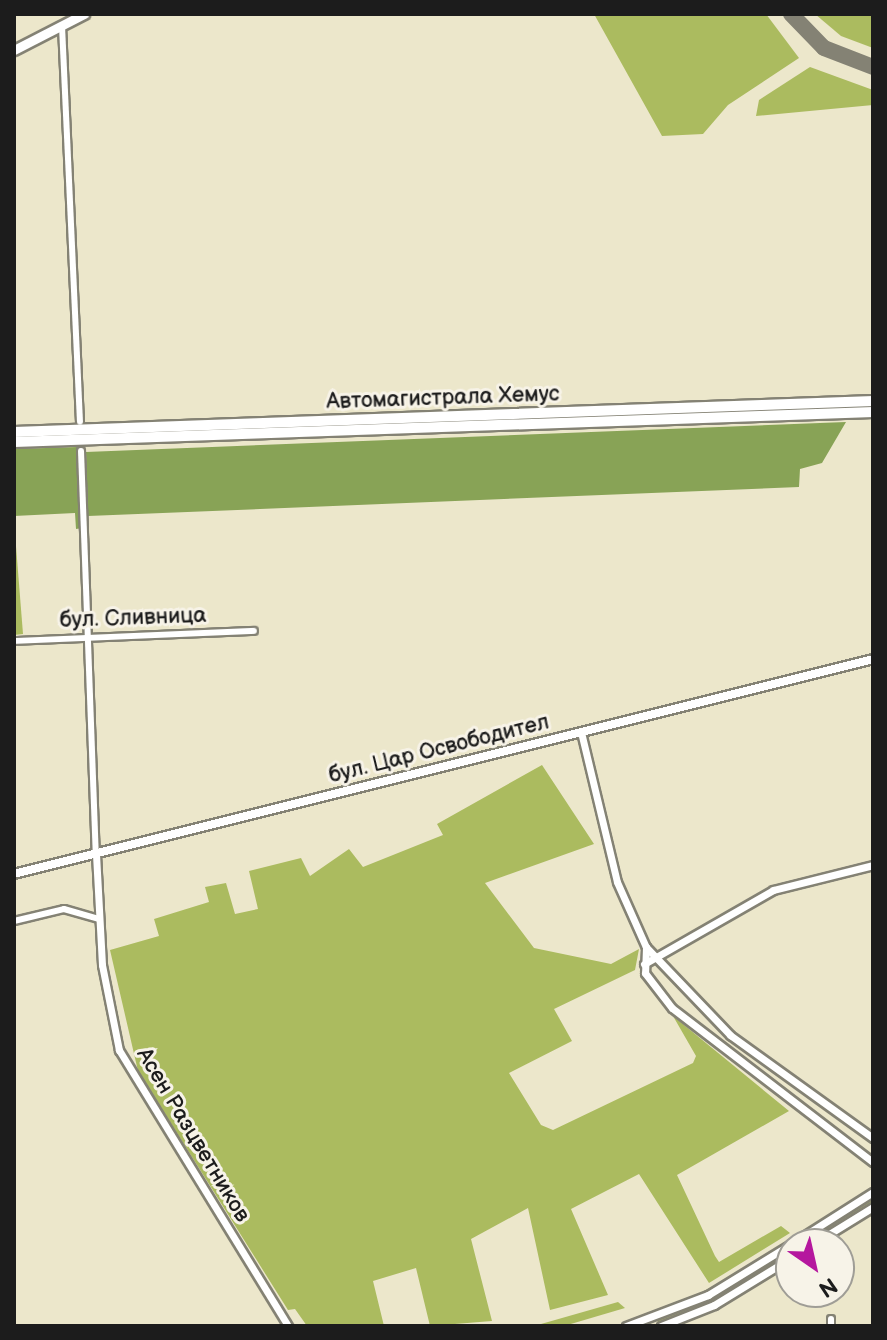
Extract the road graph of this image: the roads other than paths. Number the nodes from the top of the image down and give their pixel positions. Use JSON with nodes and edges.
{"nodes":[{"id":1,"x":84,"y":14,"type":"edge"},
{"id":2,"x":62,"y":26,"type":"junction"},
{"id":3,"x":14,"y":50,"type":"edge"},
{"id":4,"x":873,"y":401,"type":"edge"},
{"id":5,"x":873,"y":412,"type":"edge"},
{"id":6,"x":778,"y":415,"type":"junction"},
{"id":7,"x":873,"y":420,"type":"edge"},
{"id":8,"x":80,"y":422,"type":"dead end"},
{"id":9,"x":14,"y":432,"type":"edge"},
{"id":10,"x":14,"y":442,"type":"edge"},
{"id":11,"x":81,"y":451,"type":"dead end"},
{"id":12,"x":254,"y":631,"type":"dead end"},
{"id":13,"x":87,"y":638,"type":"junction"},
{"id":14,"x":14,"y":641,"type":"edge"},
{"id":15,"x":873,"y":659,"type":"edge"},
{"id":16,"x":581,"y":732,"type":"junction"},
{"id":17,"x":96,"y":854,"type":"junction"},
{"id":18,"x":873,"y":865,"type":"edge"},
{"id":19,"x":14,"y":874,"type":"edge"},
{"id":20,"x":98,"y":919,"type":"junction"},
{"id":21,"x":14,"y":921,"type":"edge"},
{"id":22,"x":646,"y":947,"type":"junction"},
{"id":23,"x":657,"y":955,"type":"junction"},
{"id":24,"x":644,"y":964,"type":"junction"},
{"id":25,"x":873,"y":1138,"type":"edge"},
{"id":26,"x":873,"y":1162,"type":"edge"},
{"id":27,"x":873,"y":1192,"type":"edge"},
{"id":28,"x":873,"y":1207,"type":"edge"},
{"id":29,"x":816,"y":1228,"type":"edge"},
{"id":30,"x":839,"y":1228,"type":"edge"},
{"id":31,"x":775,"y":1254,"type":"edge"},
{"id":32,"x":775,"y":1268,"type":"edge"},
{"id":33,"x":642,"y":1324,"type":"edge"},
{"id":34,"x":288,"y":1326,"type":"edge"},
{"id":35,"x":626,"y":1326,"type":"edge"},
{"id":36,"x":661,"y":1326,"type":"edge"}],
"edges":[{"from":1,"to":2,"type":"main road"},
{"from":2,"to":3,"type":"main road"},
{"from":2,"to":8,"type":"street"},
{"from":4,"to":9,"type":"highway","name":"Автомагистрала Хемус"},
{"from":5,"to":6,"type":"highway","name":"Автомагистрала Хемус"},
{"from":6,"to":7,"type":"highway"},
{"from":6,"to":10,"type":"highway","name":"Автомагистрала Хемус"},
{"from":11,"to":13,"type":"street"},
{"from":12,"to":13,"type":"street","name":"бул. Сливница"},
{"from":13,"to":14,"type":"street","name":"бул. Сливница"},
{"from":13,"to":17,"type":"street"},
{"from":15,"to":16,"type":"main road","name":"бул. Цар Освободител"},
{"from":16,"to":17,"type":"main road","name":"бул. Цар Освободител"},
{"from":16,"to":22,"type":"street"},
{"from":17,"to":19,"type":"main road","name":"бул. Цар Освободител"},
{"from":17,"to":20,"type":"street","name":"Асен Разцветников"},
{"from":18,"to":23,"type":"street"},
{"from":20,"to":21,"type":"street"},
{"from":20,"to":34,"type":"street","name":"Асен Разцветников"},
{"from":22,"to":23,"type":"street"},
{"from":22,"to":24,"type":"street"},
{"from":23,"to":24,"type":"street"},
{"from":23,"to":25,"type":"street"},
{"from":24,"to":26,"type":"street"},
{"from":27,"to":29,"type":"street"},
{"from":28,"to":30,"type":"street"},
{"from":31,"to":33,"type":"street"},
{"from":32,"to":36,"type":"street"},
{"from":33,"to":35,"type":"street"}]}
